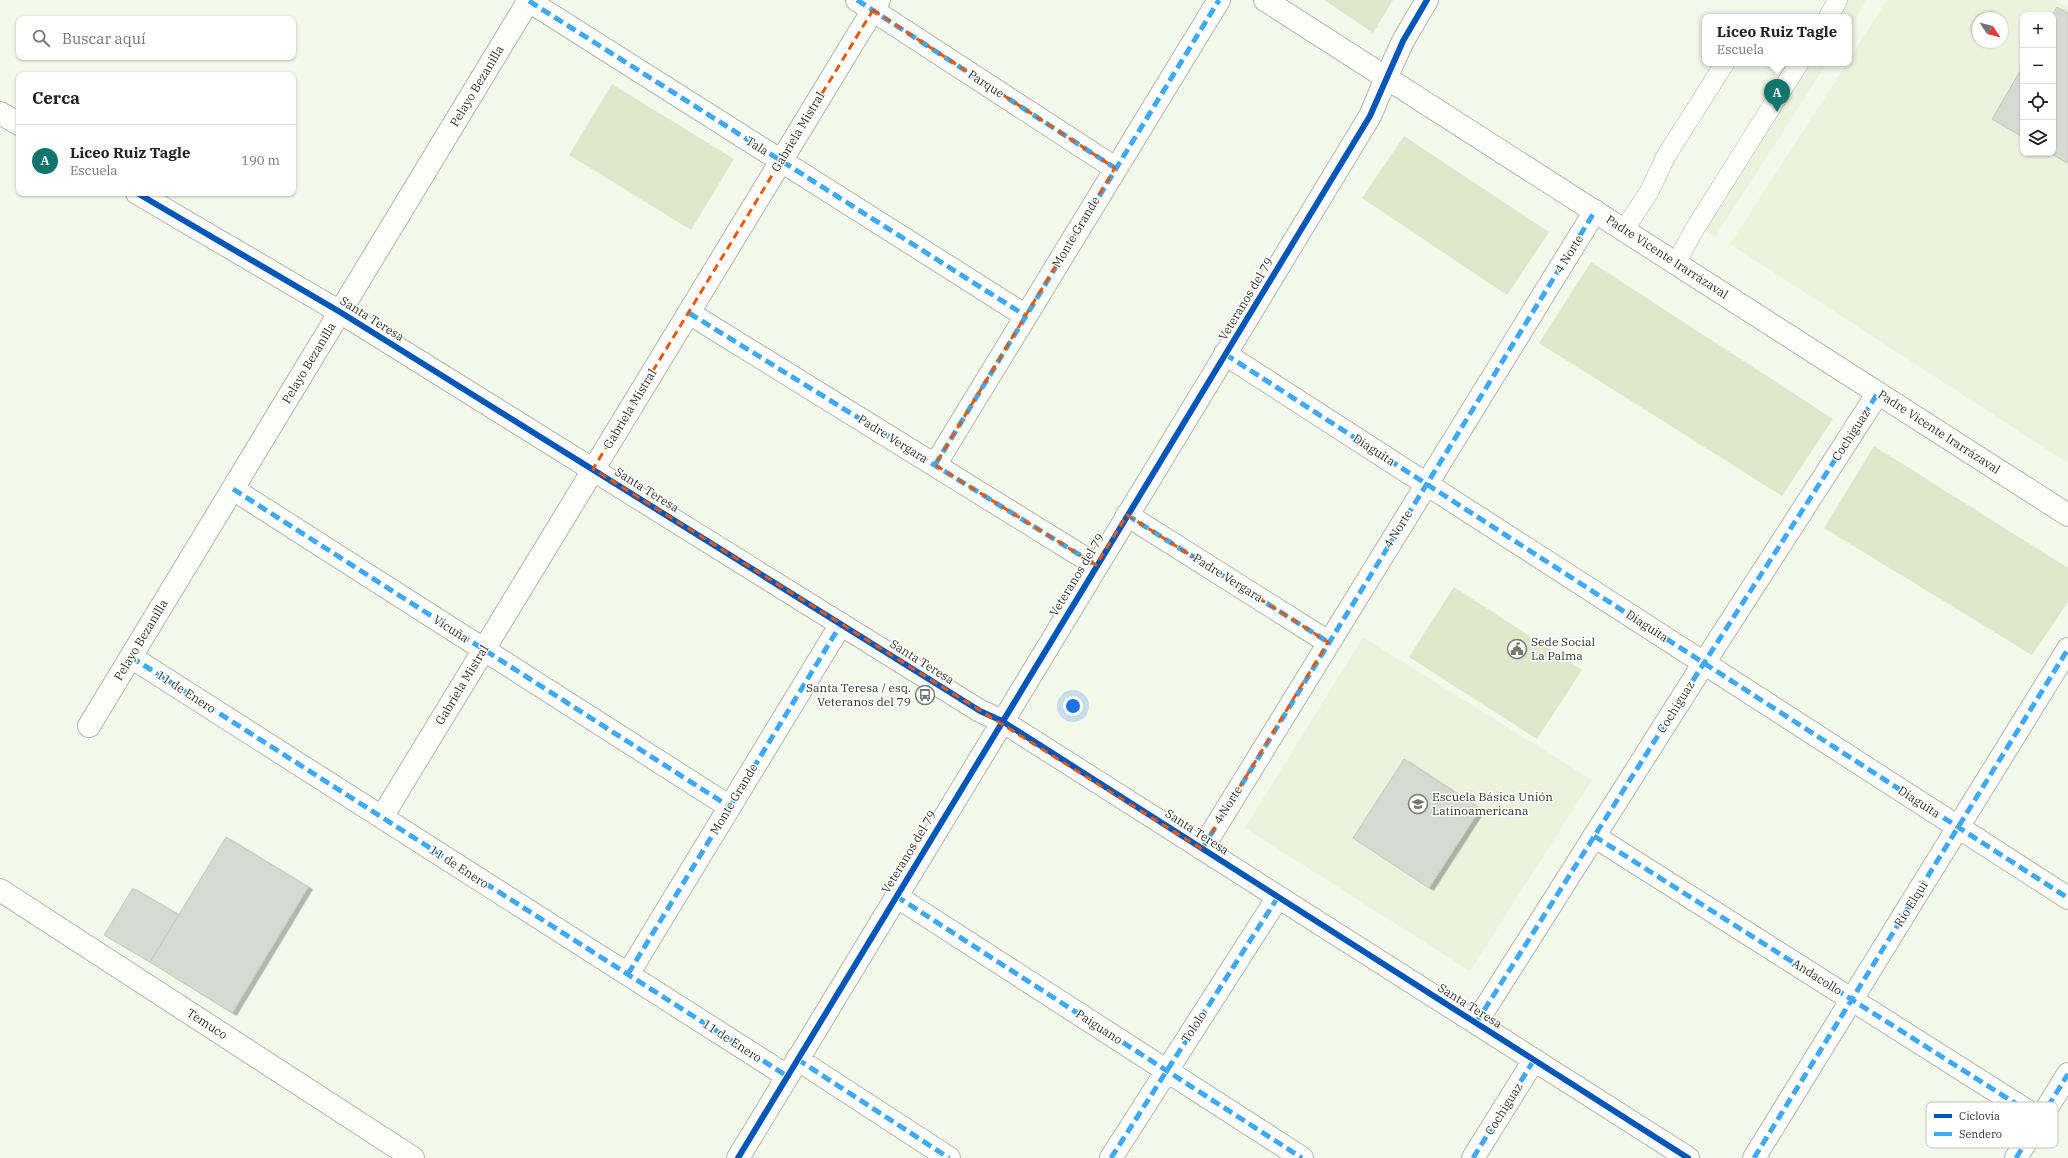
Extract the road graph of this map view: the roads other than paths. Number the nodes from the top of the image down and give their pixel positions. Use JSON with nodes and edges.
{"nodes":[{"id":1,"x":1219,"y":0,"type":"edge"},
{"id":2,"x":1265,"y":0,"type":"edge"},
{"id":3,"x":1427,"y":0,"type":"edge"},
{"id":4,"x":1838,"y":0,"type":"edge"},
{"id":5,"x":529,"y":1,"type":"edge"},
{"id":6,"x":870,"y":3,"type":"edge"},
{"id":7,"x":1830,"y":14,"type":"edge"},
{"id":8,"x":1723,"y":66,"type":"edge"},
{"id":9,"x":1797,"y":66,"type":"edge"},
{"id":10,"x":1386,"y":78,"type":"junction"},
{"id":11,"x":0,"y":113,"type":"edge"},
{"id":12,"x":16,"y":122,"type":"edge"},
{"id":13,"x":781,"y":161,"type":"junction"},
{"id":14,"x":1115,"y":168,"type":"junction"},
{"id":15,"x":142,"y":196,"type":"edge"},
{"id":16,"x":1595,"y":211,"type":"junction"},
{"id":17,"x":1624,"y":230,"type":"junction"},
{"id":18,"x":1676,"y":263,"type":"junction"},
{"id":19,"x":340,"y":312,"type":"junction"},
{"id":20,"x":688,"y":313,"type":"junction"},
{"id":21,"x":1026,"y":316,"type":"junction"},
{"id":22,"x":1225,"y":354,"type":"junction"},
{"id":23,"x":1878,"y":393,"type":"junction"},
{"id":24,"x":935,"y":466,"type":"junction"},
{"id":25,"x":593,"y":469,"type":"junction"},
{"id":26,"x":1426,"y":484,"type":"junction"},
{"id":27,"x":233,"y":489,"type":"junction"},
{"id":28,"x":1127,"y":515,"type":"junction"},
{"id":29,"x":2068,"y":515,"type":"edge"},
{"id":30,"x":1096,"y":565,"type":"junction"},
{"id":31,"x":841,"y":624,"type":"junction"},
{"id":32,"x":1328,"y":642,"type":"junction"},
{"id":33,"x":484,"y":649,"type":"junction"},
{"id":34,"x":2068,"y":649,"type":"edge"},
{"id":35,"x":131,"y":657,"type":"junction"},
{"id":36,"x":1704,"y":663,"type":"junction"},
{"id":37,"x":1002,"y":721,"type":"junction"},
{"id":38,"x":89,"y":726,"type":"dead end"},
{"id":39,"x":730,"y":806,"type":"junction"},
{"id":40,"x":382,"y":817,"type":"junction"},
{"id":41,"x":1958,"y":827,"type":"junction"},
{"id":42,"x":1594,"y":836,"type":"junction"},
{"id":43,"x":1202,"y":848,"type":"junction"},
{"id":44,"x":0,"y":890,"type":"edge"},
{"id":45,"x":896,"y":896,"type":"junction"},
{"id":46,"x":1278,"y":897,"type":"junction"},
{"id":47,"x":2068,"y":898,"type":"edge"},
{"id":48,"x":628,"y":974,"type":"junction"},
{"id":49,"x":1852,"y":999,"type":"junction"},
{"id":50,"x":1476,"y":1023,"type":"junction"},
{"id":51,"x":1534,"y":1060,"type":"junction"},
{"id":52,"x":792,"y":1068,"type":"junction"},
{"id":53,"x":1166,"y":1071,"type":"junction"},
{"id":54,"x":2068,"y":1074,"type":"edge"},
{"id":55,"x":2013,"y":1102,"type":"edge"},
{"id":56,"x":2051,"y":1102,"type":"edge"},
{"id":57,"x":2022,"y":1148,"type":"edge"},
{"id":58,"x":413,"y":1158,"type":"edge"},
{"id":59,"x":738,"y":1158,"type":"edge"},
{"id":60,"x":949,"y":1158,"type":"edge"},
{"id":61,"x":1110,"y":1158,"type":"edge"},
{"id":62,"x":1302,"y":1158,"type":"edge"},
{"id":63,"x":1473,"y":1158,"type":"edge"},
{"id":64,"x":1688,"y":1158,"type":"edge"},
{"id":65,"x":1754,"y":1158,"type":"edge"},
{"id":66,"x":2016,"y":1158,"type":"edge"}],
"edges":[{"from":1,"to":14,"type":"street","name":"Monte Grande"},
{"from":2,"to":10,"type":"street","name":"Padre Vicente Irarrázaval"},
{"from":3,"to":10,"type":"street","name":"Veteranos del 79"},
{"from":4,"to":7,"type":"lane"},
{"from":5,"to":13,"type":"street","name":"Tala"},
{"from":5,"to":19,"type":"street","name":"Pelayo Bezanilla"},
{"from":6,"to":13,"type":"street","name":"Gabriela Mistral"},
{"from":6,"to":14,"type":"street","name":"Parque"},
{"from":8,"to":17,"type":"lane"},
{"from":9,"to":18,"type":"lane"},
{"from":10,"to":16,"type":"street","name":"Padre Vicente Irarrázaval"},
{"from":10,"to":22,"type":"street","name":"Veteranos del 79"},
{"from":11,"to":12,"type":"street"},
{"from":13,"to":20,"type":"street","name":"Gabriela Mistral"},
{"from":13,"to":21,"type":"street","name":"Tala"},
{"from":14,"to":21,"type":"street","name":"Monte Grande"},
{"from":15,"to":19,"type":"street","name":"Santa Teresa"},
{"from":16,"to":17,"type":"street","name":"Padre Vicente Irarrázaval"},
{"from":16,"to":26,"type":"street","name":"4 Norte"},
{"from":17,"to":18,"type":"street","name":"Padre Vicente Irarrázaval"},
{"from":18,"to":23,"type":"street","name":"Padre Vicente Irarrázaval"},
{"from":19,"to":25,"type":"street","name":"Santa Teresa"},
{"from":19,"to":27,"type":"street","name":"Pelayo Bezanilla"},
{"from":20,"to":24,"type":"street","name":"Padre Vergara"},
{"from":20,"to":25,"type":"street","name":"Gabriela Mistral"},
{"from":21,"to":24,"type":"street","name":"Monte Grande"},
{"from":22,"to":26,"type":"street","name":"Diaguita"},
{"from":22,"to":28,"type":"street","name":"Veteranos del 79"},
{"from":23,"to":29,"type":"street","name":"Padre Vicente Irarrázaval"},
{"from":23,"to":36,"type":"street","name":"Cochiguaz"},
{"from":24,"to":30,"type":"street","name":"Padre Vergara"},
{"from":25,"to":31,"type":"street","name":"Santa Teresa"},
{"from":25,"to":33,"type":"street","name":"Gabriela Mistral"},
{"from":26,"to":32,"type":"street","name":"4 Norte"},
{"from":26,"to":36,"type":"street","name":"Diaguita"},
{"from":27,"to":33,"type":"street","name":"Vicuña"},
{"from":27,"to":35,"type":"street","name":"Pelayo Bezanilla"},
{"from":28,"to":30,"type":"street","name":"Veteranos del 79"},
{"from":28,"to":32,"type":"street","name":"Padre Vergara"},
{"from":30,"to":37,"type":"street","name":"Veteranos del 79"},
{"from":31,"to":37,"type":"street","name":"Santa Teresa"},
{"from":31,"to":39,"type":"street","name":"Monte Grande"},
{"from":32,"to":43,"type":"street","name":"4 Norte"},
{"from":33,"to":39,"type":"street","name":"Vicuña"},
{"from":33,"to":40,"type":"street","name":"Gabriela Mistral"},
{"from":34,"to":41,"type":"street","name":"Río Elqui"},
{"from":35,"to":38,"type":"street","name":"Pelayo Bezanilla"},
{"from":35,"to":40,"type":"street","name":"11 de Enero"},
{"from":36,"to":41,"type":"street","name":"Diaguita"},
{"from":36,"to":42,"type":"street","name":"Cochiguaz"},
{"from":37,"to":43,"type":"street","name":"Santa Teresa"},
{"from":37,"to":45,"type":"street","name":"Veteranos del 79"},
{"from":39,"to":48,"type":"street","name":"Monte Grande"},
{"from":40,"to":48,"type":"street","name":"11 de Enero"},
{"from":41,"to":47,"type":"street","name":"Diaguita"},
{"from":41,"to":49,"type":"street","name":"Río Elqui"},
{"from":42,"to":49,"type":"street","name":"Andacollo"},
{"from":42,"to":50,"type":"street","name":"Cochiguaz"},
{"from":43,"to":46,"type":"street","name":"Santa Teresa"},
{"from":44,"to":58,"type":"street","name":"Temuco"},
{"from":45,"to":52,"type":"street","name":"Veteranos del 79"},
{"from":45,"to":53,"type":"street","name":"Paiguano"},
{"from":46,"to":50,"type":"street","name":"Santa Teresa"},
{"from":46,"to":53,"type":"street","name":"Tololo"},
{"from":48,"to":52,"type":"street","name":"11 de Enero"},
{"from":49,"to":55,"type":"street","name":"Andacollo"},
{"from":49,"to":65,"type":"street","name":"Río Elqui"},
{"from":50,"to":51,"type":"street","name":"Santa Teresa"},
{"from":51,"to":63,"type":"street","name":"Cochiguaz"},
{"from":51,"to":64,"type":"street","name":"Santa Teresa"},
{"from":52,"to":59,"type":"street","name":"Veteranos del 79"},
{"from":52,"to":60,"type":"street","name":"11 de Enero"},
{"from":53,"to":61,"type":"street","name":"Tololo"},
{"from":53,"to":62,"type":"street","name":"Paiguano"},
{"from":54,"to":56,"type":"street"},
{"from":57,"to":66,"type":"street"}]}
